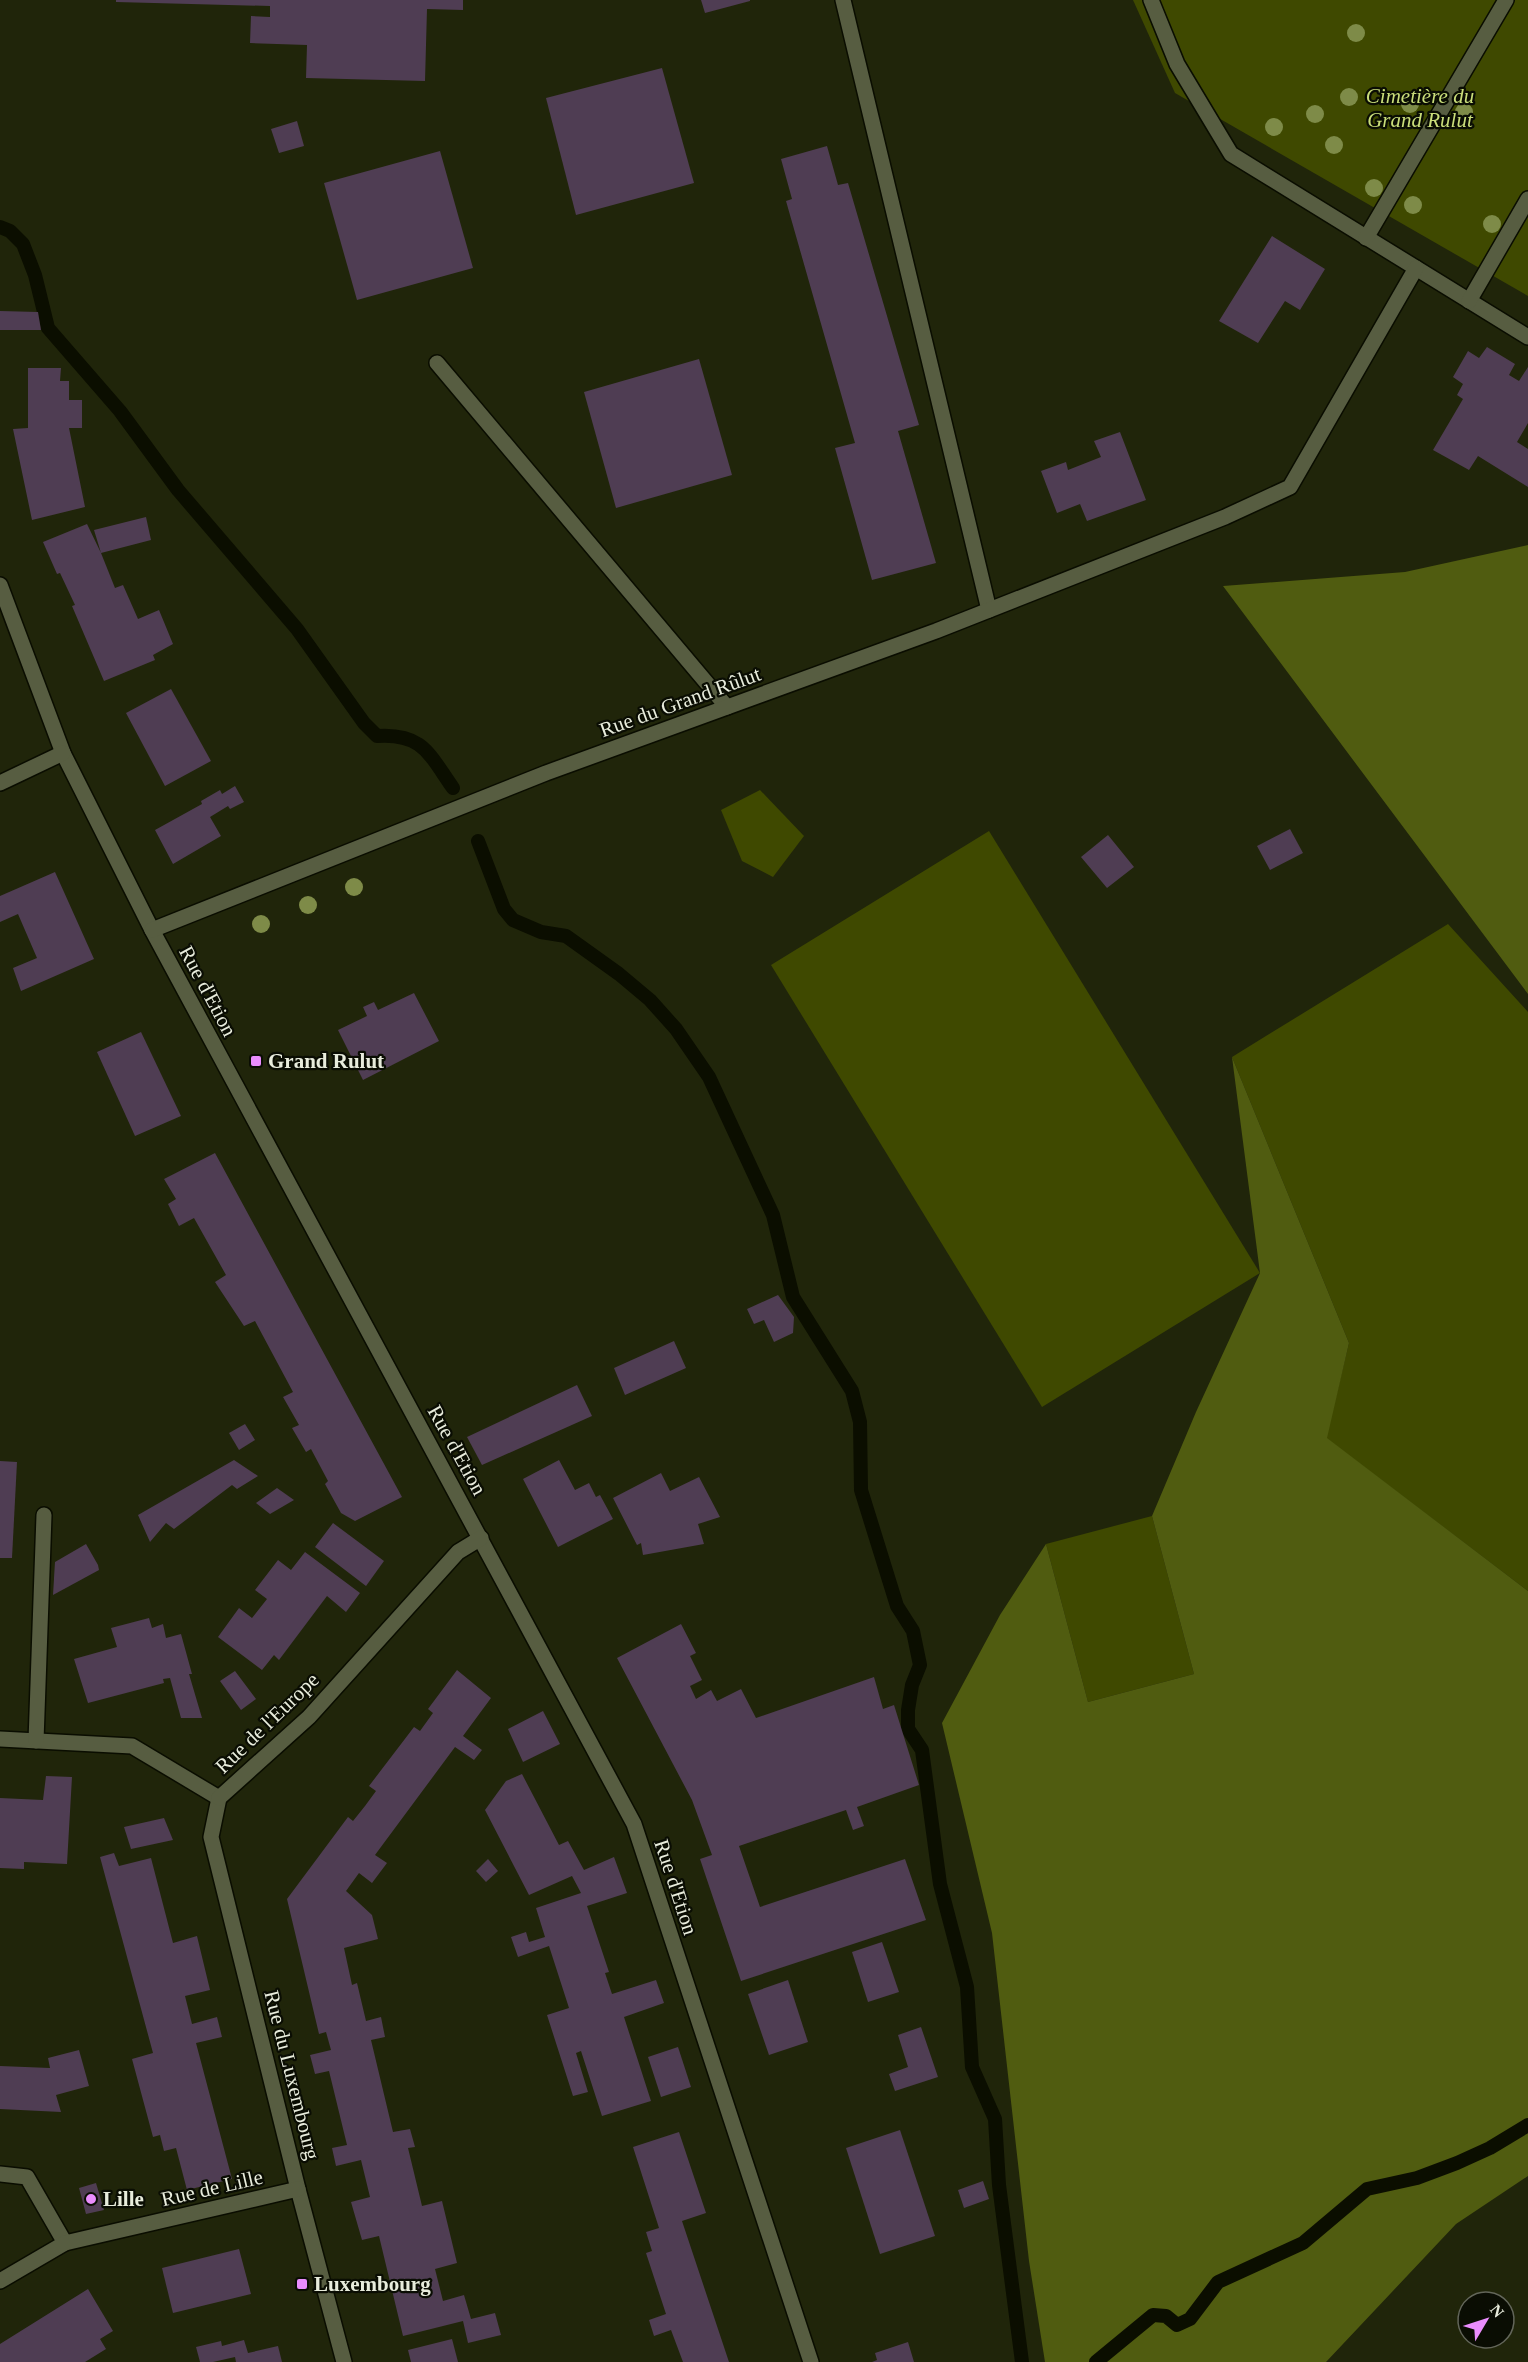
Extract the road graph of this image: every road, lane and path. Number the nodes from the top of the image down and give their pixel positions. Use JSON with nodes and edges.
{"nodes":[{"id":1,"x":843,"y":0,"type":"edge"},
{"id":2,"x":1151,"y":0,"type":"edge"},
{"id":3,"x":1506,"y":0,"type":"edge"},
{"id":4,"x":1528,"y":199,"type":"edge"},
{"id":5,"x":1366,"y":238,"type":"junction"},
{"id":6,"x":1416,"y":268,"type":"junction"},
{"id":7,"x":1469,"y":301,"type":"junction"},
{"id":8,"x":1528,"y":337,"type":"edge"},
{"id":9,"x":437,"y":363,"type":"dead end"},
{"id":10,"x":0,"y":585,"type":"edge"},
{"id":11,"x":989,"y":610,"type":"junction"},
{"id":12,"x":727,"y":707,"type":"junction"},
{"id":13,"x":63,"y":753,"type":"junction"},
{"id":14,"x":0,"y":783,"type":"edge"},
{"id":15,"x":152,"y":930,"type":"junction"},
{"id":16,"x":44,"y":1515,"type":"dead end"},
{"id":17,"x":481,"y":1538,"type":"junction"},
{"id":18,"x":0,"y":1739,"type":"edge"},
{"id":19,"x":36,"y":1741,"type":"junction"},
{"id":20,"x":219,"y":1798,"type":"junction"},
{"id":21,"x":0,"y":2174,"type":"edge"},
{"id":22,"x":298,"y":2189,"type":"junction"},
{"id":23,"x":65,"y":2243,"type":"junction"},
{"id":24,"x":0,"y":2281,"type":"edge"},
{"id":25,"x":344,"y":2362,"type":"edge"},
{"id":26,"x":811,"y":2362,"type":"edge"}],
"edges":[{"from":1,"to":11,"type":"street"},
{"from":2,"to":5,"type":"street"},
{"from":3,"to":5,"type":"street"},
{"from":4,"to":7,"type":"street"},
{"from":5,"to":6,"type":"street"},
{"from":6,"to":7,"type":"street"},
{"from":6,"to":11,"type":"street","name":"Rue du Grand Rûlut"},
{"from":7,"to":8,"type":"street"},
{"from":9,"to":12,"type":"street"},
{"from":10,"to":13,"type":"street","name":"Rue d'Etion"},
{"from":11,"to":12,"type":"street","name":"Rue du Grand Rûlut"},
{"from":12,"to":15,"type":"street","name":"Rue du Grand Rûlut"},
{"from":13,"to":14,"type":"street"},
{"from":13,"to":15,"type":"street","name":"Rue d'Etion"},
{"from":15,"to":17,"type":"street","name":"Rue d'Etion"},
{"from":16,"to":19,"type":"street"},
{"from":17,"to":20,"type":"street","name":"Rue de l'Europe"},
{"from":17,"to":26,"type":"street","name":"Rue d'Etion"},
{"from":18,"to":19,"type":"street","name":"Rue de l'Europe"},
{"from":19,"to":20,"type":"street","name":"Rue de l'Europe"},
{"from":20,"to":22,"type":"street","name":"Rue du Luxembourg"},
{"from":21,"to":23,"type":"street"},
{"from":22,"to":23,"type":"street","name":"Rue de Lille"},
{"from":22,"to":25,"type":"street","name":"Rue du Luxembourg"},
{"from":23,"to":24,"type":"street","name":"Rue de Lille"}]}
